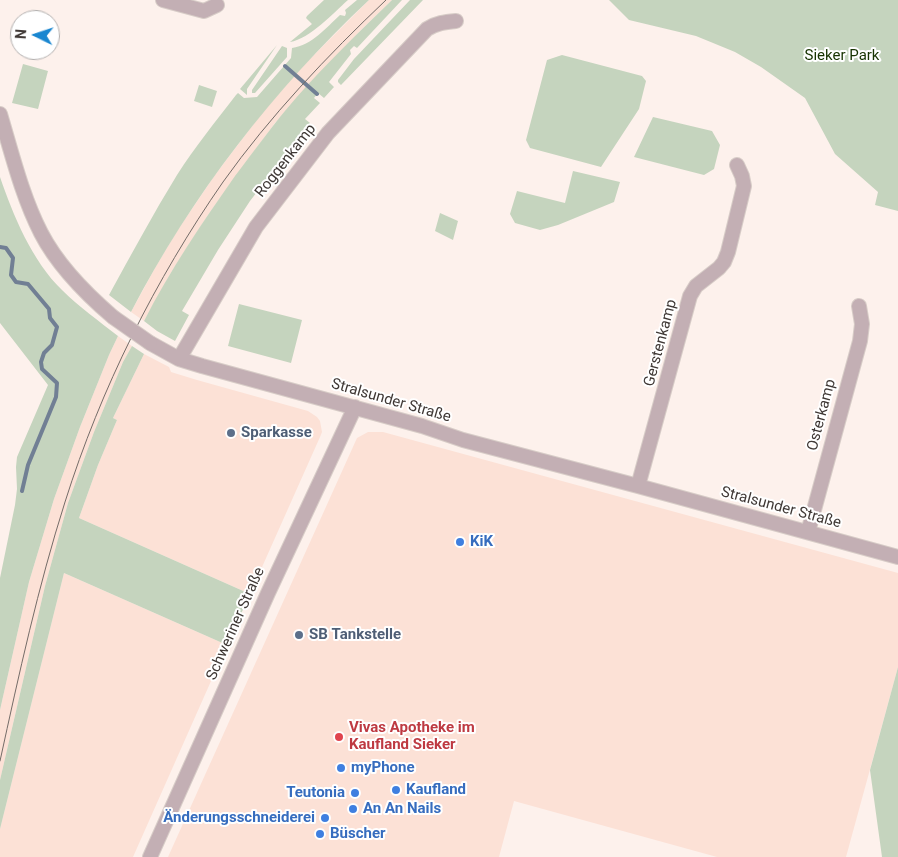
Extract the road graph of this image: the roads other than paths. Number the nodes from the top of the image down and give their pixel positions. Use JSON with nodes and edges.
{"nodes":[{"id":1,"x":163,"y":0,"type":"edge"},
{"id":2,"x":217,"y":5,"type":"dead end"},
{"id":3,"x":456,"y":20,"type":"dead end"},
{"id":4,"x":0,"y":114,"type":"edge"},
{"id":5,"x":737,"y":165,"type":"dead end"},
{"id":6,"x":859,"y":306,"type":"dead end"},
{"id":7,"x":179,"y":358,"type":"junction"},
{"id":8,"x":355,"y":407,"type":"junction"},
{"id":9,"x":638,"y":486,"type":"junction"},
{"id":10,"x":808,"y":532,"type":"junction"},
{"id":11,"x":898,"y":558,"type":"edge"},
{"id":12,"x":150,"y":857,"type":"edge"}],
"edges":[{"from":1,"to":2,"type":"street"},
{"from":3,"to":7,"type":"street","name":"Roggenkamp"},
{"from":4,"to":7,"type":"street","name":"Stralsunder Straße","bridge":true},
{"from":5,"to":9,"type":"street","name":"Gerstenkamp"},
{"from":6,"to":10,"type":"street","name":"Osterkamp"},
{"from":7,"to":8,"type":"street","name":"Stralsunder Straße"},
{"from":8,"to":9,"type":"street","name":"Stralsunder Straße"},
{"from":8,"to":12,"type":"street","name":"Schweriner Straße"},
{"from":9,"to":10,"type":"street","name":"Stralsunder Straße"},
{"from":10,"to":11,"type":"street","name":"Stralsunder Straße"}]}
